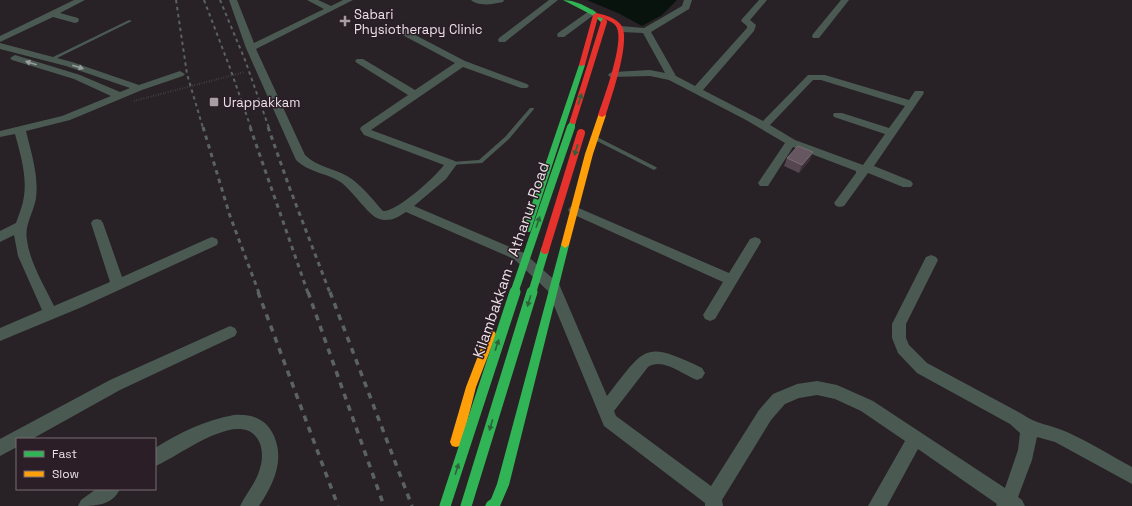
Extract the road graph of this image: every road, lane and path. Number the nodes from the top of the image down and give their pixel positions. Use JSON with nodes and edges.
{"nodes":[{"id":1,"x":81,"y":0,"type":"edge"},
{"id":2,"x":233,"y":0,"type":"edge"},
{"id":3,"x":311,"y":0,"type":"edge"},
{"id":4,"x":349,"y":0,"type":"edge"},
{"id":5,"x":475,"y":0,"type":"edge"},
{"id":6,"x":500,"y":0,"type":"edge"},
{"id":7,"x":554,"y":0,"type":"edge"},
{"id":8,"x":566,"y":0,"type":"edge"},
{"id":9,"x":688,"y":0,"type":"edge"},
{"id":10,"x":845,"y":0,"type":"edge"},
{"id":11,"x":760,"y":1,"type":"edge"},
{"id":12,"x":331,"y":9,"type":"junction"},
{"id":13,"x":52,"y":14,"type":"junction"},
{"id":14,"x":594,"y":14,"type":"junction"},
{"id":15,"x":75,"y":20,"type":"dead end"},
{"id":16,"x":130,"y":21,"type":"dead end"},
{"id":17,"x":604,"y":22,"type":"junction"},
{"id":18,"x":398,"y":29,"type":"dead end"},
{"id":19,"x":621,"y":29,"type":"junction"},
{"id":20,"x":646,"y":31,"type":"junction"},
{"id":21,"x":561,"y":34,"type":"dead end"},
{"id":22,"x":816,"y":36,"type":"dead end"},
{"id":23,"x":0,"y":39,"type":"edge"},
{"id":24,"x":502,"y":40,"type":"dead end"},
{"id":25,"x":611,"y":41,"type":"dead end"},
{"id":26,"x":0,"y":46,"type":"edge"},
{"id":27,"x":251,"y":48,"type":"junction"},
{"id":28,"x":0,"y":54,"type":"edge"},
{"id":29,"x":51,"y":59,"type":"junction"},
{"id":30,"x":360,"y":61,"type":"dead end"},
{"id":31,"x":462,"y":63,"type":"junction"},
{"id":32,"x":244,"y":72,"type":"dead end"},
{"id":33,"x":180,"y":74,"type":"dead end"},
{"id":34,"x":613,"y":74,"type":"junction"},
{"id":35,"x":672,"y":78,"type":"junction"},
{"id":36,"x":524,"y":86,"type":"dead end"},
{"id":37,"x":139,"y":88,"type":"junction"},
{"id":38,"x":696,"y":90,"type":"junction"},
{"id":39,"x":919,"y":93,"type":"dead end"},
{"id":40,"x":414,"y":94,"type":"junction"},
{"id":41,"x":120,"y":96,"type":"junction"},
{"id":42,"x":134,"y":101,"type":"dead end"},
{"id":43,"x":910,"y":104,"type":"junction"},
{"id":44,"x":532,"y":109,"type":"dead end"},
{"id":45,"x":838,"y":115,"type":"dead end"},
{"id":46,"x":584,"y":125,"type":"dead end"},
{"id":47,"x":764,"y":126,"type":"junction"},
{"id":48,"x":20,"y":130,"type":"junction"},
{"id":49,"x":892,"y":133,"type":"junction"},
{"id":50,"x":0,"y":134,"type":"edge"},
{"id":51,"x":595,"y":138,"type":"junction"},
{"id":52,"x":791,"y":142,"type":"junction"},
{"id":53,"x":451,"y":164,"type":"junction"},
{"id":54,"x":654,"y":168,"type":"dead end"},
{"id":55,"x":864,"y":169,"type":"junction"},
{"id":56,"x":764,"y":183,"type":"dead end"},
{"id":57,"x":907,"y":184,"type":"dead end"},
{"id":58,"x":840,"y":203,"type":"dead end"},
{"id":59,"x":405,"y":207,"type":"junction"},
{"id":60,"x":574,"y":210,"type":"junction"},
{"id":61,"x":96,"y":223,"type":"dead end"},
{"id":62,"x":22,"y":225,"type":"junction"},
{"id":63,"x":0,"y":237,"type":"edge"},
{"id":64,"x":212,"y":242,"type":"dead end"},
{"id":65,"x":755,"y":242,"type":"dead end"},
{"id":66,"x":519,"y":256,"type":"junction"},
{"id":67,"x":930,"y":260,"type":"dead end"},
{"id":68,"x":732,"y":280,"type":"junction"},
{"id":69,"x":118,"y":285,"type":"junction"},
{"id":70,"x":554,"y":288,"type":"junction"},
{"id":71,"x":50,"y":312,"type":"junction"},
{"id":72,"x":710,"y":315,"type":"dead end"},
{"id":73,"x":230,"y":332,"type":"dead end"},
{"id":74,"x":0,"y":335,"type":"edge"},
{"id":75,"x":696,"y":373,"type":"dead end"},
{"id":76,"x":605,"y":410,"type":"junction"},
{"id":77,"x":1026,"y":427,"type":"junction"},
{"id":78,"x":18,"y":438,"type":"edge"},
{"id":79,"x":915,"y":438,"type":"junction"},
{"id":80,"x":16,"y":439,"type":"edge"},
{"id":81,"x":0,"y":448,"type":"edge"},
{"id":82,"x":156,"y":457,"type":"edge"},
{"id":83,"x":1132,"y":476,"type":"edge"},
{"id":84,"x":110,"y":490,"type":"edge"},
{"id":85,"x":713,"y":502,"type":"edge"},
{"id":86,"x":1010,"y":504,"type":"edge"},
{"id":87,"x":87,"y":506,"type":"edge"},
{"id":88,"x":249,"y":506,"type":"edge"},
{"id":89,"x":444,"y":506,"type":"edge"},
{"id":90,"x":456,"y":506,"type":"edge"},
{"id":91,"x":466,"y":506,"type":"edge"},
{"id":92,"x":491,"y":506,"type":"edge"},
{"id":93,"x":877,"y":506,"type":"edge"}],
"edges":[{"from":1,"to":13,"type":"street"},
{"from":2,"to":27,"type":"street"},
{"from":3,"to":12,"type":"street"},
{"from":4,"to":12,"type":"street"},
{"from":5,"to":6,"type":"street"},
{"from":7,"to":24,"type":"street"},
{"from":8,"to":14,"type":"street"},
{"from":9,"to":20,"type":"street"},
{"from":10,"to":22,"type":"street"},
{"from":11,"to":38,"type":"street"},
{"from":12,"to":27,"type":"street"},
{"from":13,"to":15,"type":"street"},
{"from":13,"to":23,"type":"street"},
{"from":14,"to":17,"type":"street"},
{"from":14,"to":19,"type":"street"},
{"from":14,"to":21,"type":"street"},
{"from":14,"to":66,"type":"street"},
{"from":16,"to":29,"type":"lane"},
{"from":17,"to":25,"type":"street"},
{"from":89,"to":17,"type":"street","name":"Kilambakkam - Athanur Road","one_way":true,"bridge":true},
{"from":18,"to":31,"type":"street"},
{"from":19,"to":20,"type":"street"},
{"from":19,"to":34,"type":"street"},
{"from":20,"to":35,"type":"street"},
{"from":26,"to":29,"type":"street"},
{"from":27,"to":59,"type":"street"},
{"from":41,"to":28,"type":"street","one_way":true},
{"from":29,"to":37,"type":"street","one_way":true},
{"from":30,"to":40,"type":"street"},
{"from":31,"to":36,"type":"street"},
{"from":31,"to":40,"type":"street"},
{"from":32,"to":42,"type":"path","bridge":true},
{"from":33,"to":37,"type":"street"},
{"from":34,"to":35,"type":"street"},
{"from":34,"to":51,"type":"street"},
{"from":35,"to":38,"type":"street"},
{"from":37,"to":41,"type":"street"},
{"from":38,"to":47,"type":"street"},
{"from":39,"to":43,"type":"street"},
{"from":40,"to":53,"type":"street"},
{"from":41,"to":48,"type":"street"},
{"from":43,"to":47,"type":"street"},
{"from":43,"to":49,"type":"street"},
{"from":44,"to":53,"type":"lane"},
{"from":45,"to":49,"type":"street"},
{"from":46,"to":91,"type":"street","name":"Kilambakkam - Athanur Road","one_way":true,"bridge":true},
{"from":47,"to":52,"type":"street"},
{"from":48,"to":50,"type":"street"},
{"from":48,"to":62,"type":"street"},
{"from":49,"to":55,"type":"street"},
{"from":51,"to":54,"type":"lane"},
{"from":51,"to":60,"type":"street"},
{"from":52,"to":55,"type":"street"},
{"from":52,"to":56,"type":"street"},
{"from":53,"to":59,"type":"street"},
{"from":55,"to":57,"type":"street"},
{"from":55,"to":58,"type":"street"},
{"from":59,"to":66,"type":"street"},
{"from":60,"to":68,"type":"street"},
{"from":60,"to":70,"type":"street"},
{"from":61,"to":69,"type":"street"},
{"from":62,"to":63,"type":"street"},
{"from":62,"to":71,"type":"street"},
{"from":64,"to":69,"type":"street"},
{"from":65,"to":68,"type":"street"},
{"from":66,"to":70,"type":"street"},
{"from":66,"to":90,"type":"street"},
{"from":67,"to":77,"type":"street"},
{"from":68,"to":72,"type":"street"},
{"from":69,"to":71,"type":"street"},
{"from":70,"to":76,"type":"street"},
{"from":70,"to":92,"type":"street"},
{"from":71,"to":74,"type":"street"},
{"from":73,"to":78,"type":"street"},
{"from":75,"to":76,"type":"street"},
{"from":76,"to":85,"type":"street"},
{"from":77,"to":83,"type":"street"},
{"from":77,"to":86,"type":"street"},
{"from":79,"to":85,"type":"street"},
{"from":79,"to":86,"type":"street"},
{"from":79,"to":93,"type":"street"},
{"from":80,"to":81,"type":"street"},
{"from":82,"to":88,"type":"street"},
{"from":84,"to":87,"type":"street"}]}
